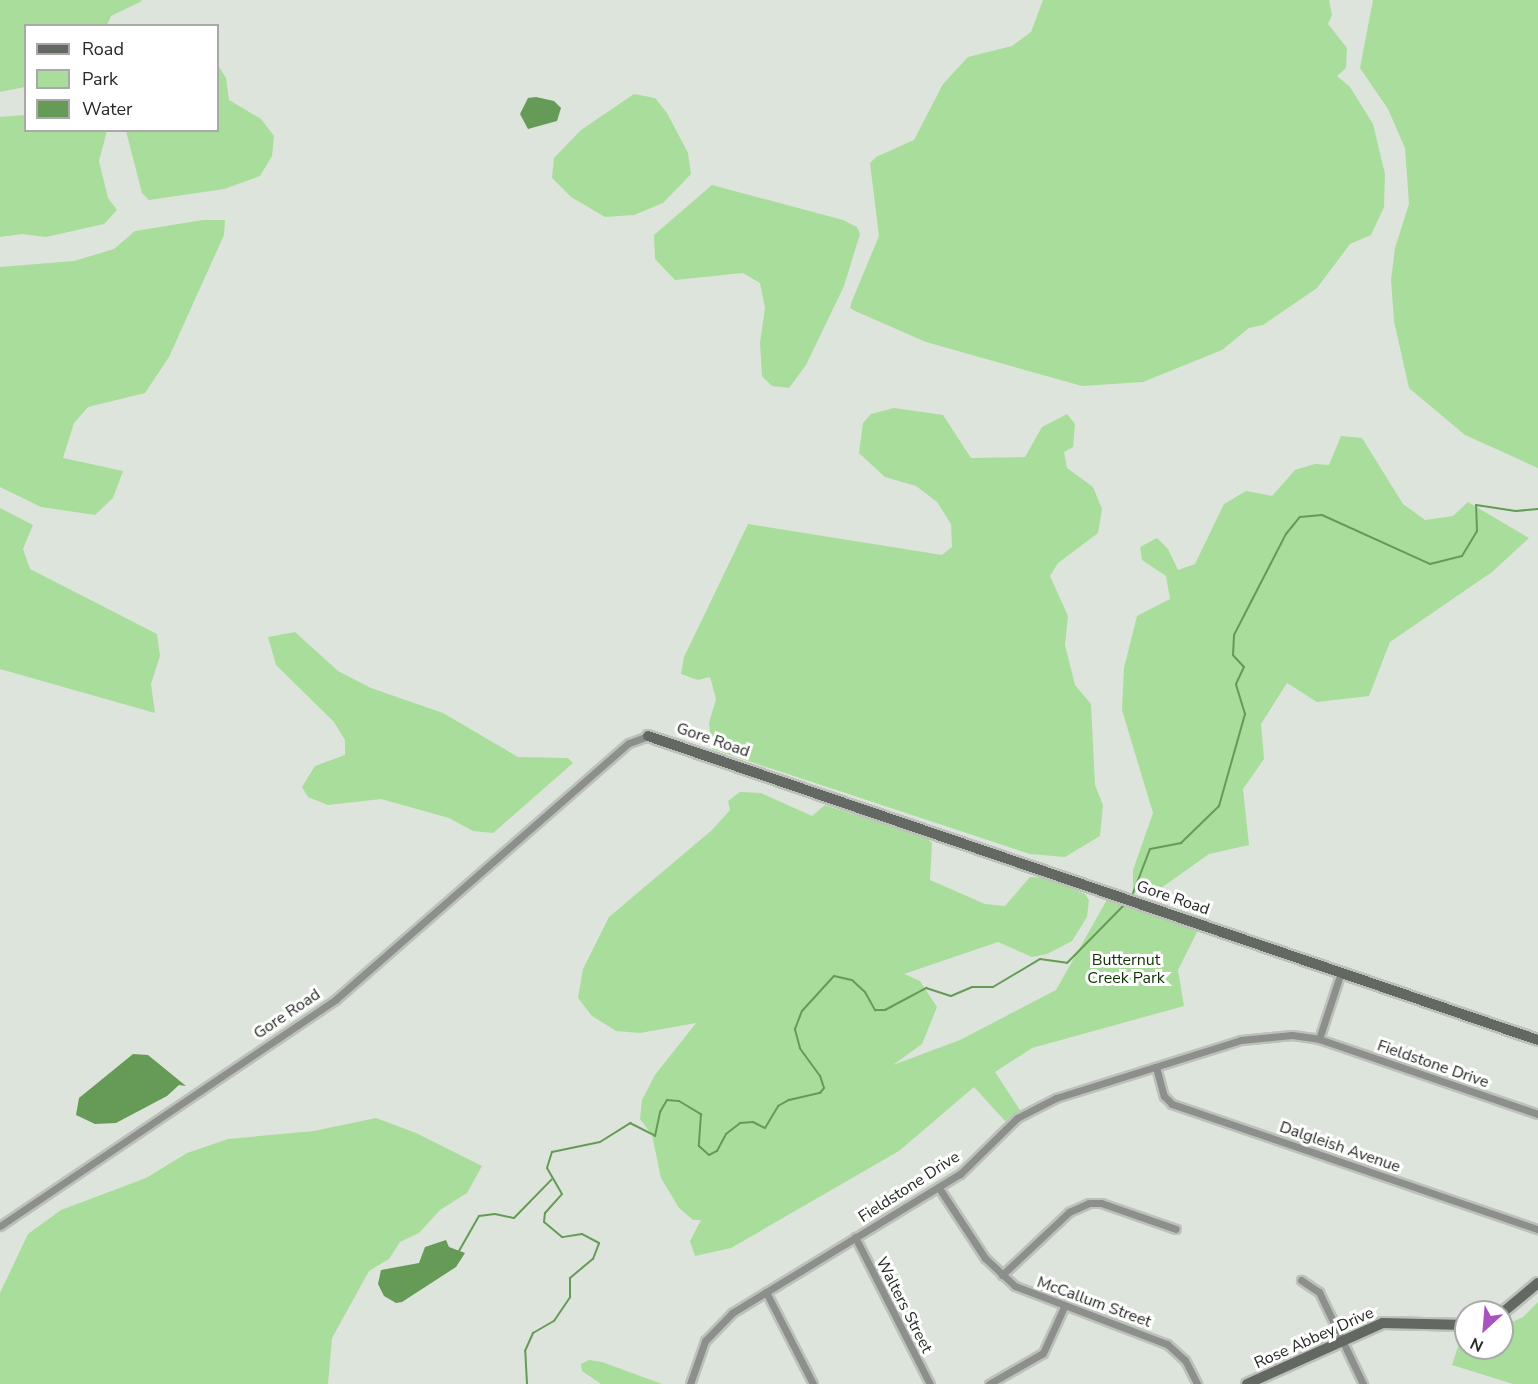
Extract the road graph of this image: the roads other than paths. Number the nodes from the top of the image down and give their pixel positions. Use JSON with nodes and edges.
{"nodes":[{"id":1,"x":648,"y":736,"type":"joint"},
{"id":2,"x":1341,"y":972,"type":"junction"},
{"id":3,"x":1319,"y":1039,"type":"junction"},
{"id":4,"x":1538,"y":1040,"type":"edge"},
{"id":5,"x":1156,"y":1067,"type":"junction"},
{"id":6,"x":1538,"y":1114,"type":"edge"},
{"id":7,"x":939,"y":1188,"type":"junction"},
{"id":8,"x":0,"y":1226,"type":"edge"},
{"id":9,"x":1176,"y":1229,"type":"dead end"},
{"id":10,"x":1538,"y":1229,"type":"edge"},
{"id":11,"x":855,"y":1237,"type":"junction"},
{"id":12,"x":1002,"y":1275,"type":"junction"},
{"id":13,"x":1301,"y":1280,"type":"dead end"},
{"id":14,"x":1538,"y":1283,"type":"edge"},
{"id":15,"x":765,"y":1292,"type":"junction"},
{"id":16,"x":1514,"y":1303,"type":"edge"},
{"id":17,"x":1064,"y":1306,"type":"junction"},
{"id":18,"x":1454,"y":1325,"type":"edge"},
{"id":19,"x":1341,"y":1340,"type":"junction"},
{"id":20,"x":690,"y":1384,"type":"edge"},
{"id":21,"x":813,"y":1384,"type":"edge"},
{"id":22,"x":930,"y":1384,"type":"edge"},
{"id":23,"x":990,"y":1384,"type":"edge"},
{"id":24,"x":1197,"y":1384,"type":"edge"},
{"id":25,"x":1247,"y":1384,"type":"edge"},
{"id":26,"x":1363,"y":1384,"type":"edge"}],
"edges":[{"from":1,"to":2,"type":"street","name":"Gore Road"},
{"from":1,"to":8,"type":"street","name":"Gore Road"},
{"from":2,"to":3,"type":"street"},
{"from":2,"to":4,"type":"street","name":"Gore Road"},
{"from":3,"to":5,"type":"street","name":"Fieldstone Drive"},
{"from":3,"to":6,"type":"street","name":"Fieldstone Drive"},
{"from":5,"to":7,"type":"street","name":"Fieldstone Drive"},
{"from":5,"to":10,"type":"street","name":"Dalgleish Avenue"},
{"from":7,"to":11,"type":"street","name":"Fieldstone Drive"},
{"from":7,"to":12,"type":"street","name":"McCallum Street"},
{"from":9,"to":12,"type":"street"},
{"from":11,"to":15,"type":"street","name":"Fieldstone Drive"},
{"from":11,"to":22,"type":"street","name":"Walters Street"},
{"from":12,"to":17,"type":"street","name":"McCallum Street"},
{"from":13,"to":19,"type":"street"},
{"from":14,"to":16,"type":"street"},
{"from":15,"to":20,"type":"street","name":"Fieldstone Drive"},
{"from":15,"to":21,"type":"street"},
{"from":17,"to":23,"type":"street"},
{"from":17,"to":24,"type":"street","name":"McCallum Street"},
{"from":18,"to":19,"type":"street","name":"Rose Abbey Drive"},
{"from":19,"to":25,"type":"street","name":"Rose Abbey Drive"},
{"from":19,"to":26,"type":"street"}]}
